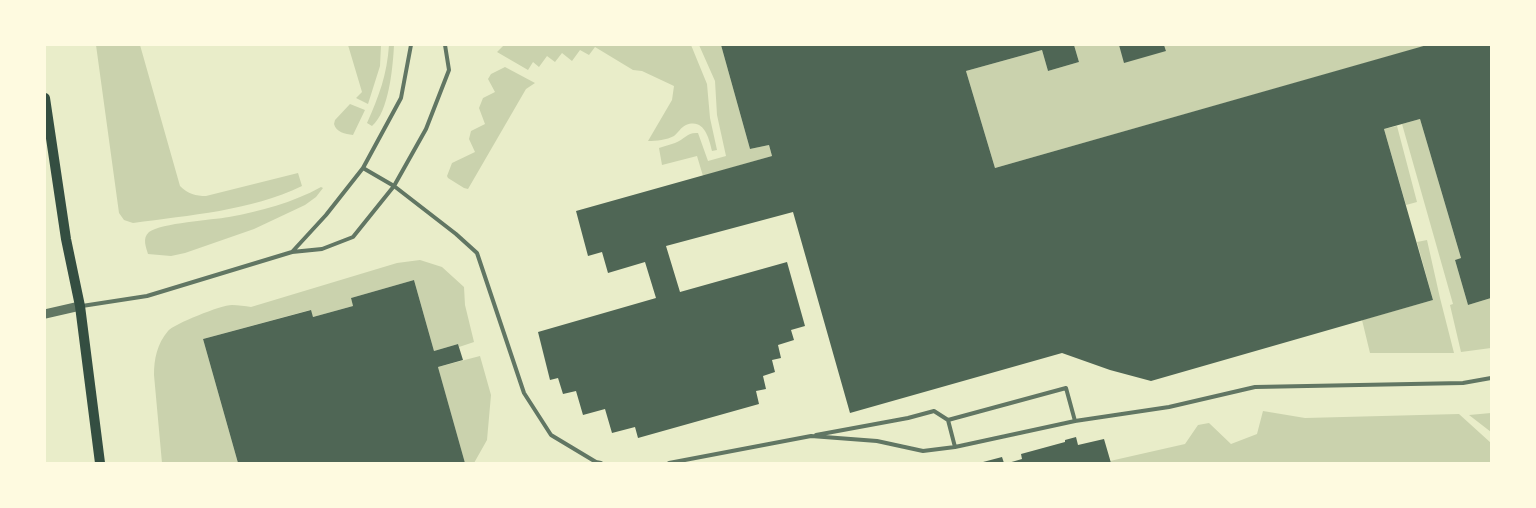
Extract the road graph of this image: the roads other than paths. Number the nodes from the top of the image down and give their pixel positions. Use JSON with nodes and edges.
{"nodes":[{"id":1,"x":411,"y":45,"type":"edge"},
{"id":2,"x":445,"y":45,"type":"edge"},
{"id":3,"x":45,"y":98,"type":"edge"},
{"id":4,"x":362,"y":168,"type":"junction"},
{"id":5,"x":394,"y":186,"type":"junction"},
{"id":6,"x":292,"y":252,"type":"junction"},
{"id":7,"x":80,"y":306,"type":"junction"},
{"id":8,"x":45,"y":314,"type":"edge"},
{"id":9,"x":1491,"y":378,"type":"edge"},
{"id":10,"x":948,"y":420,"type":"junction"},
{"id":11,"x":1075,"y":421,"type":"junction"},
{"id":12,"x":811,"y":436,"type":"junction"},
{"id":13,"x":955,"y":447,"type":"junction"},
{"id":14,"x":100,"y":463,"type":"edge"},
{"id":15,"x":601,"y":463,"type":"edge"},
{"id":16,"x":669,"y":463,"type":"edge"}],
"edges":[{"from":1,"to":4,"type":"lane"},
{"from":2,"to":5,"type":"lane"},
{"from":3,"to":7,"type":"main road"},
{"from":4,"to":5,"type":"lane"},
{"from":4,"to":6,"type":"lane"},
{"from":5,"to":6,"type":"lane"},
{"from":5,"to":15,"type":"lane"},
{"from":6,"to":7,"type":"lane"},
{"from":7,"to":8,"type":"street"},
{"from":7,"to":14,"type":"main road"},
{"from":9,"to":11,"type":"lane"},
{"from":10,"to":11,"type":"lane"},
{"from":10,"to":12,"type":"lane"},
{"from":10,"to":13,"type":"lane"},
{"from":11,"to":13,"type":"lane"},
{"from":12,"to":13,"type":"lane"},
{"from":12,"to":16,"type":"lane"}]}
